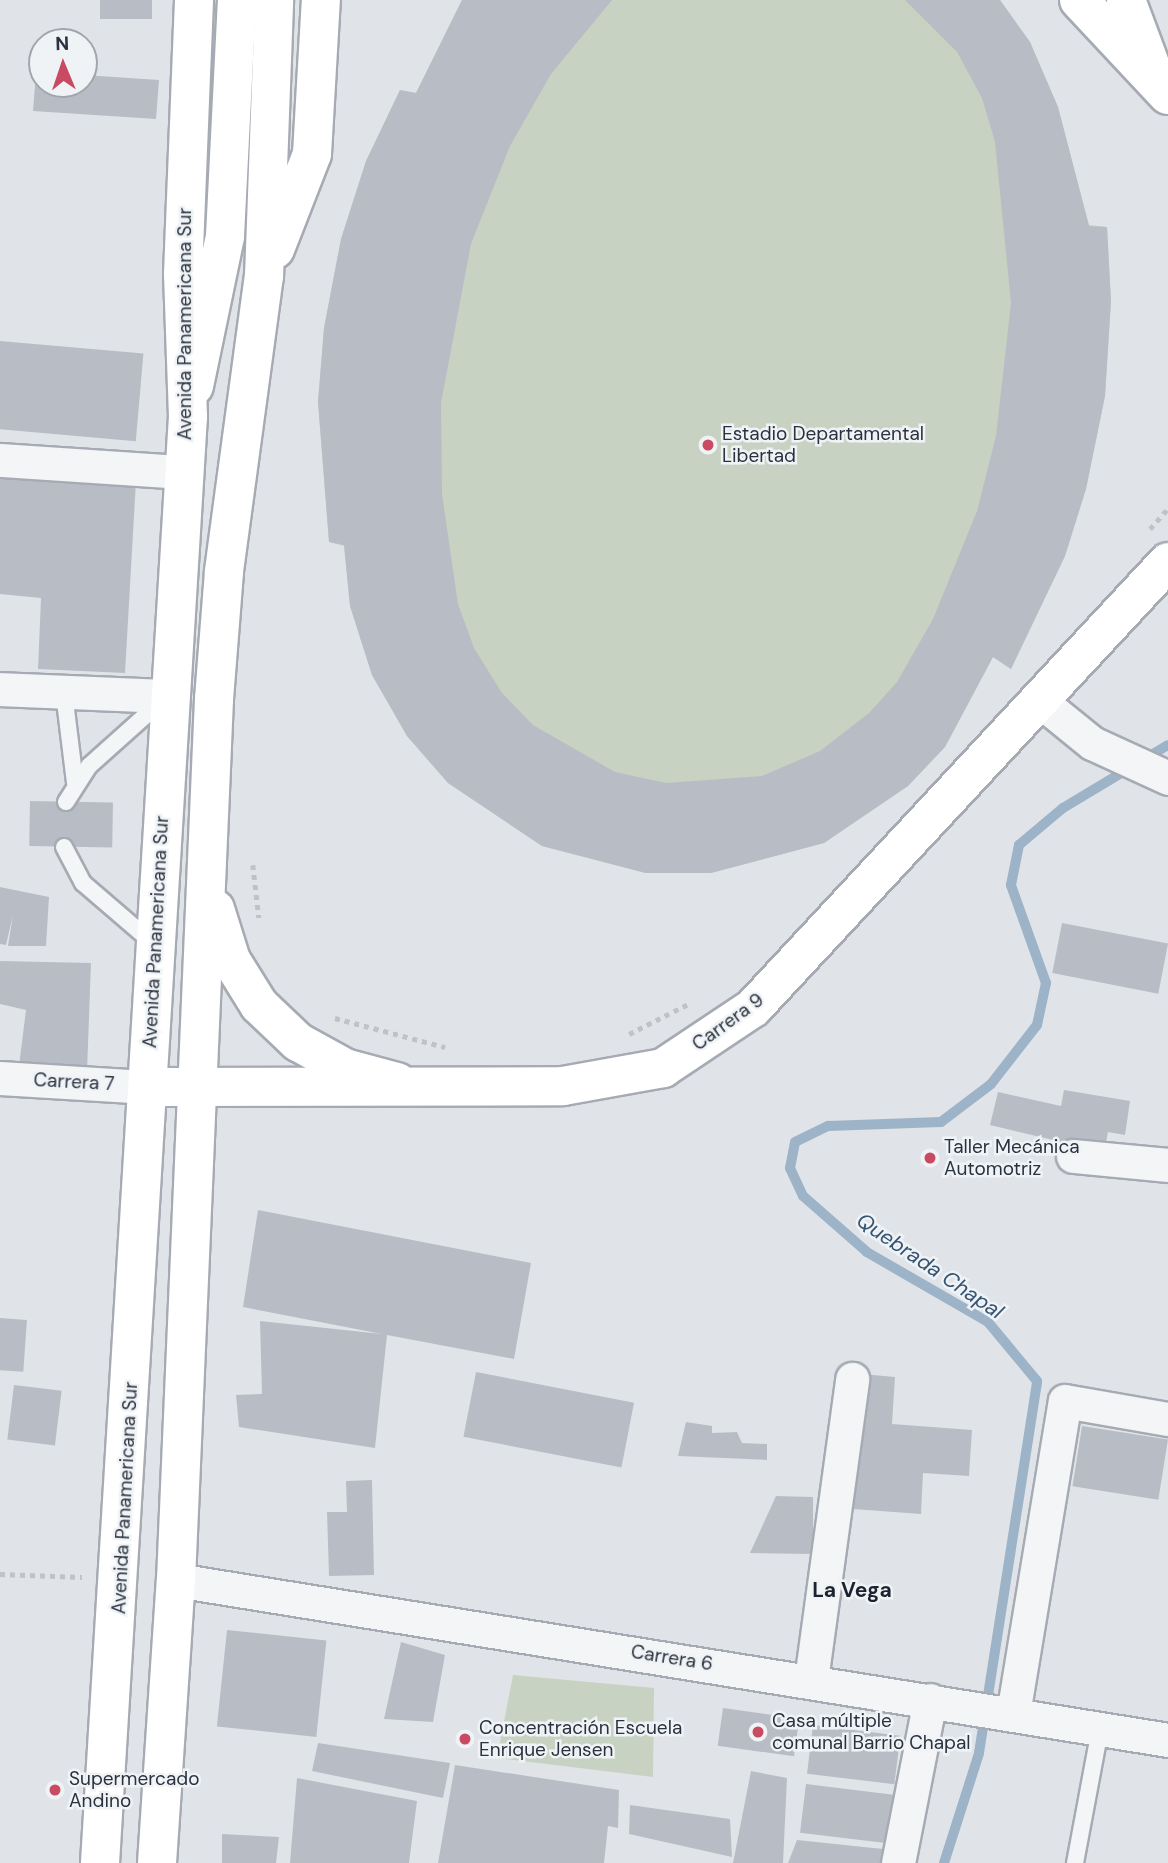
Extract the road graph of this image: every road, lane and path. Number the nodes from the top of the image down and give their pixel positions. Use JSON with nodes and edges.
{"nodes":[{"id":1,"x":194,"y":0,"type":"edge"},
{"id":2,"x":237,"y":0,"type":"edge"},
{"id":3,"x":274,"y":0,"type":"edge"},
{"id":4,"x":321,"y":0,"type":"edge"},
{"id":5,"x":1079,"y":0,"type":"edge"},
{"id":6,"x":1126,"y":0,"type":"edge"},
{"id":7,"x":1162,"y":88,"type":"edge"},
{"id":8,"x":264,"y":277,"type":"junction"},
{"id":9,"x":188,"y":417,"type":"junction"},
{"id":10,"x":0,"y":460,"type":"edge"},
{"id":11,"x":182,"y":472,"type":"junction"},
{"id":12,"x":1168,"y":508,"type":"edge"},
{"id":13,"x":1155,"y":550,"type":"edge"},
{"id":14,"x":0,"y":689,"type":"edge"},
{"id":15,"x":64,"y":693,"type":"junction"},
{"id":16,"x":167,"y":696,"type":"junction"},
{"id":17,"x":1039,"y":700,"type":"junction"},
{"id":18,"x":1166,"y":778,"type":"edge"},
{"id":19,"x":75,"y":782,"type":"junction"},
{"id":20,"x":66,"y":802,"type":"dead end"},
{"id":21,"x":64,"y":847,"type":"dead end"},
{"id":22,"x":208,"y":856,"type":"junction"},
{"id":23,"x":253,"y":865,"type":"dead end"},
{"id":24,"x":262,"y":932,"type":"dead end"},
{"id":25,"x":155,"y":945,"type":"junction"},
{"id":26,"x":699,"y":998,"type":"dead end"},
{"id":27,"x":322,"y":1011,"type":"dead end"},
{"id":28,"x":623,"y":1036,"type":"dead end"},
{"id":29,"x":449,"y":1048,"type":"dead end"},
{"id":30,"x":0,"y":1078,"type":"edge"},
{"id":31,"x":397,"y":1082,"type":"junction"},
{"id":32,"x":149,"y":1087,"type":"junction"},
{"id":33,"x":198,"y":1087,"type":"junction"},
{"id":34,"x":1073,"y":1156,"type":"dead end"},
{"id":35,"x":1168,"y":1165,"type":"edge"},
{"id":36,"x":852,"y":1379,"type":"dead end"},
{"id":37,"x":1168,"y":1419,"type":"edge"},
{"id":38,"x":0,"y":1574,"type":"edge"},
{"id":39,"x":121,"y":1579,"type":"junction"},
{"id":40,"x":176,"y":1580,"type":"junction"},
{"id":41,"x":811,"y":1680,"type":"junction"},
{"id":42,"x":943,"y":1702,"type":"junction"},
{"id":43,"x":1004,"y":1713,"type":"junction"},
{"id":44,"x":1100,"y":1729,"type":"junction"},
{"id":45,"x":1168,"y":1741,"type":"edge"},
{"id":46,"x":100,"y":1863,"type":"edge"},
{"id":47,"x":157,"y":1863,"type":"edge"},
{"id":48,"x":898,"y":1863,"type":"edge"},
{"id":49,"x":1075,"y":1863,"type":"edge"}],
"edges":[{"from":1,"to":9,"type":"main road","name":"Avenida Panamericana Sur"},
{"from":2,"to":9,"type":"main road"},
{"from":3,"to":8,"type":"main road"},
{"from":4,"to":8,"type":"main road"},
{"from":5,"to":7,"type":"main road"},
{"from":6,"to":7,"type":"main road"},
{"from":8,"to":22,"type":"main road"},
{"from":9,"to":11,"type":"main road","name":"Avenida Panamericana Sur"},
{"from":10,"to":11,"type":"street"},
{"from":11,"to":16,"type":"main road","name":"Avenida Panamericana Sur"},
{"from":12,"to":13,"type":"path"},
{"from":13,"to":17,"type":"main road","name":"Carrera 9"},
{"from":14,"to":15,"type":"street"},
{"from":15,"to":16,"type":"street"},
{"from":15,"to":19,"type":"lane"},
{"from":16,"to":19,"type":"lane"},
{"from":16,"to":25,"type":"main road","name":"Avenida Panamericana Sur"},
{"from":17,"to":18,"type":"street"},
{"from":17,"to":31,"type":"main road","name":"Carrera 9"},
{"from":19,"to":20,"type":"lane"},
{"from":21,"to":25,"type":"lane"},
{"from":22,"to":31,"type":"main road"},
{"from":22,"to":33,"type":"main road"},
{"from":23,"to":24,"type":"path"},
{"from":25,"to":32,"type":"main road","name":"Avenida Panamericana Sur"},
{"from":26,"to":28,"type":"path"},
{"from":27,"to":29,"type":"path"},
{"from":30,"to":32,"type":"street","name":"Carrera 7"},
{"from":31,"to":33,"type":"main road","name":"Carrera 9"},
{"from":32,"to":33,"type":"main road","name":"Carrera 9"},
{"from":32,"to":39,"type":"main road","name":"Avenida Panamericana Sur"},
{"from":33,"to":40,"type":"main road"},
{"from":34,"to":35,"type":"street"},
{"from":36,"to":41,"type":"street"},
{"from":37,"to":43,"type":"street"},
{"from":38,"to":39,"type":"path"},
{"from":39,"to":46,"type":"main road","name":"Avenida Panamericana Sur"},
{"from":40,"to":41,"type":"street","name":"Carrera 6"},
{"from":40,"to":47,"type":"main road"},
{"from":41,"to":42,"type":"street","name":"Carrera 6"},
{"from":42,"to":43,"type":"street","name":"Carrera 6"},
{"from":42,"to":48,"type":"street"},
{"from":43,"to":44,"type":"street","name":"Carrera 6"},
{"from":44,"to":45,"type":"street","name":"Carrera 6"},
{"from":44,"to":49,"type":"lane"}]}
